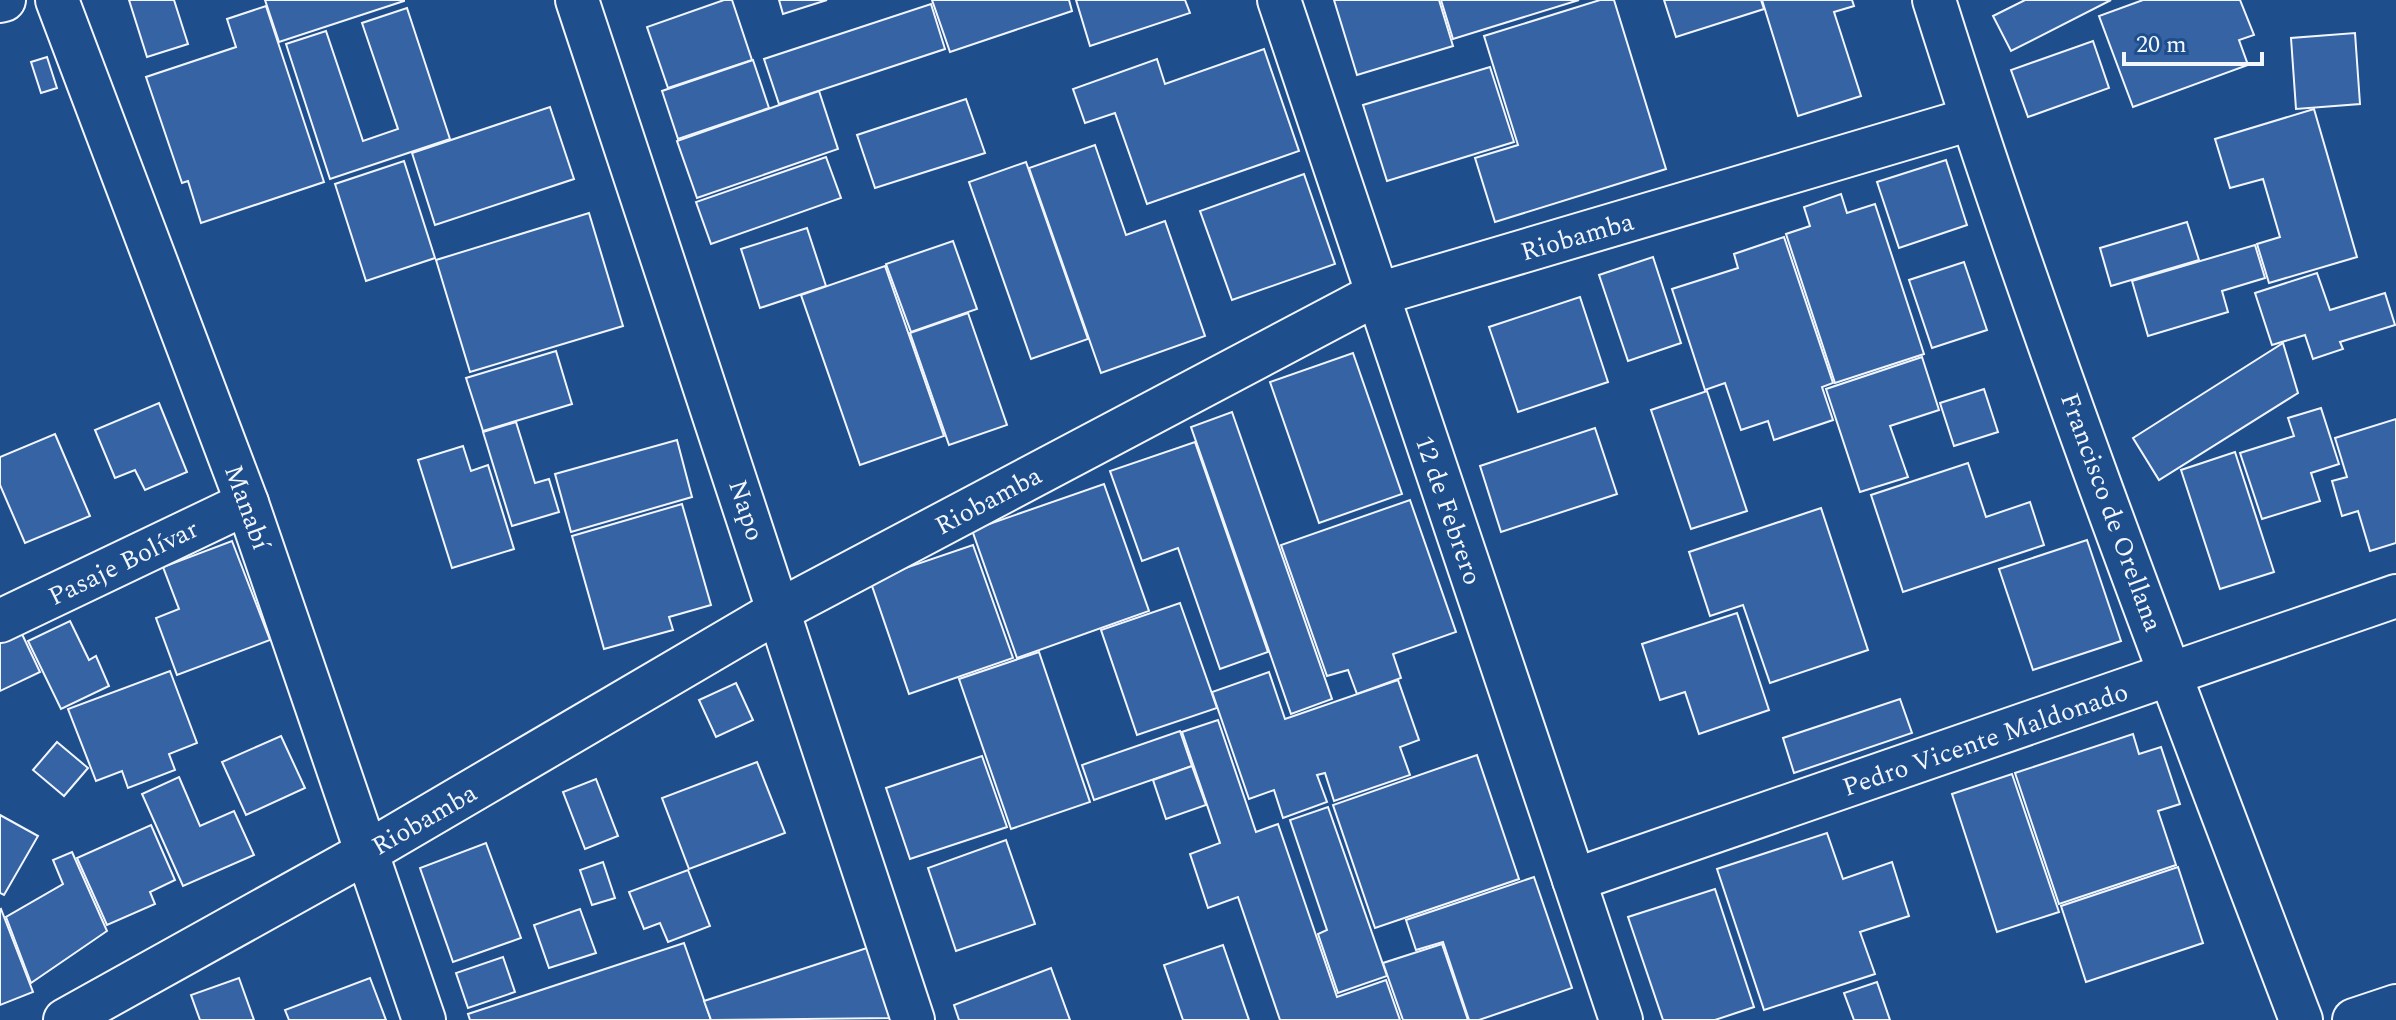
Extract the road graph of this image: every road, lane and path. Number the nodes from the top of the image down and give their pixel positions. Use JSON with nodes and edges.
{"nodes":[{"id":1,"x":57,"y":0,"type":"edge"},
{"id":2,"x":577,"y":0,"type":"edge"},
{"id":3,"x":1279,"y":0,"type":"edge"},
{"id":4,"x":1934,"y":0,"type":"edge"},
{"id":5,"x":1971,"y":119,"type":"junction"},
{"id":6,"x":1375,"y":295,"type":"junction"},
{"id":7,"x":247,"y":503,"type":"junction"},
{"id":8,"x":2396,"y":596,"type":"edge"},
{"id":9,"x":780,"y":610,"type":"junction"},
{"id":10,"x":0,"y":621,"type":"edge"},
{"id":11,"x":2170,"y":676,"type":"junction"},
{"id":12,"x":369,"y":851,"type":"junction"},
{"id":13,"x":1574,"y":880,"type":"junction"},
{"id":14,"x":2396,"y":1006,"type":"edge"},
{"id":15,"x":65,"y":1020,"type":"edge"},
{"id":16,"x":424,"y":1020,"type":"edge"},
{"id":17,"x":913,"y":1020,"type":"edge"},
{"id":18,"x":1621,"y":1020,"type":"edge"},
{"id":19,"x":2301,"y":1020,"type":"edge"},
{"id":20,"x":2354,"y":1020,"type":"edge"}],
"edges":[{"from":1,"to":7,"type":"street","name":"Manabí"},
{"from":2,"to":9,"type":"street","name":"Napo"},
{"from":3,"to":6,"type":"street","name":"12 de Febrero"},
{"from":4,"to":5,"type":"street","name":"Francisco de Orellana"},
{"from":5,"to":6,"type":"street","name":"Riobamba"},
{"from":5,"to":11,"type":"street","name":"Francisco de Orellana"},
{"from":6,"to":9,"type":"street","name":"Riobamba"},
{"from":6,"to":13,"type":"street","name":"12 de Febrero"},
{"from":7,"to":10,"type":"street","name":"Pasaje Bolívar"},
{"from":7,"to":12,"type":"street","name":"Manabí"},
{"from":8,"to":11,"type":"street","name":"Pedro Vicente Maldonado"},
{"from":9,"to":12,"type":"street","name":"Riobamba"},
{"from":9,"to":17,"type":"street","name":"Napo"},
{"from":11,"to":13,"type":"street","name":"Pedro Vicente Maldonado"},
{"from":11,"to":19,"type":"street","name":"Francisco de Orellana"},
{"from":12,"to":15,"type":"street","name":"Riobamba"},
{"from":12,"to":16,"type":"street","name":"Manabí"},
{"from":13,"to":18,"type":"street","name":"12 de Febrero"},
{"from":14,"to":20,"type":"street"}]}
